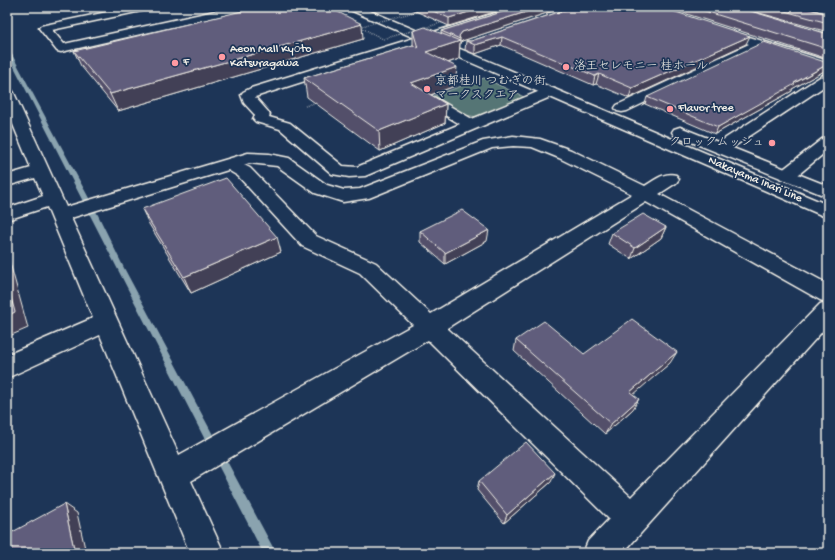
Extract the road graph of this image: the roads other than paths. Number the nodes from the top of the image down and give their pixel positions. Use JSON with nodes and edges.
{"nodes":[{"id":1,"x":146,"y":7,"type":"edge"},
{"id":2,"x":203,"y":7,"type":"edge"},
{"id":3,"x":247,"y":7,"type":"edge"},
{"id":4,"x":352,"y":7,"type":"edge"},
{"id":5,"x":375,"y":7,"type":"edge"},
{"id":6,"x":526,"y":7,"type":"edge"},
{"id":7,"x":815,"y":7,"type":"edge"},
{"id":8,"x":828,"y":10,"type":"edge"},
{"id":9,"x":214,"y":14,"type":"junction"},
{"id":10,"x":708,"y":27,"type":"edge"},
{"id":11,"x":421,"y":32,"type":"junction"},
{"id":12,"x":438,"y":33,"type":"junction"},
{"id":13,"x":759,"y":44,"type":"junction"},
{"id":14,"x":828,"y":65,"type":"edge"},
{"id":15,"x":828,"y":78,"type":"edge"},
{"id":16,"x":550,"y":92,"type":"junction"},
{"id":17,"x":7,"y":93,"type":"edge"},
{"id":18,"x":431,"y":101,"type":"edge"},
{"id":19,"x":622,"y":108,"type":"junction"},
{"id":20,"x":637,"y":114,"type":"dead end"},
{"id":21,"x":470,"y":124,"type":"junction"},
{"id":22,"x":666,"y":126,"type":"dead end"},
{"id":23,"x":828,"y":142,"type":"edge"},
{"id":24,"x":721,"y":148,"type":"junction"},
{"id":25,"x":230,"y":162,"type":"junction"},
{"id":26,"x":41,"y":171,"type":"junction"},
{"id":27,"x":787,"y":175,"type":"junction"},
{"id":28,"x":670,"y":179,"type":"dead end"},
{"id":29,"x":7,"y":181,"type":"edge"},
{"id":30,"x":828,"y":192,"type":"edge"},
{"id":31,"x":644,"y":193,"type":"junction"},
{"id":32,"x":56,"y":207,"type":"junction"},
{"id":33,"x":828,"y":212,"type":"edge"},
{"id":34,"x":7,"y":214,"type":"edge"},
{"id":35,"x":828,"y":294,"type":"edge"},
{"id":36,"x":828,"y":310,"type":"edge"},
{"id":37,"x":106,"y":322,"type":"junction"},
{"id":38,"x":429,"y":326,"type":"junction"},
{"id":39,"x":7,"y":367,"type":"edge"},
{"id":40,"x":173,"y":475,"type":"junction"},
{"id":41,"x":632,"y":519,"type":"junction"},
{"id":42,"x":207,"y":553,"type":"edge"},
{"id":43,"x":600,"y":553,"type":"edge"}],
"edges":[{"from":1,"to":9,"type":"street"},
{"from":2,"to":9,"type":"street"},
{"from":3,"to":9,"type":"street"},
{"from":4,"to":11,"type":"street","name":"Nakayama Inari Line"},
{"from":5,"to":12,"type":"street"},
{"from":6,"to":12,"type":"street"},
{"from":7,"to":8,"type":"street"},
{"from":10,"to":13,"type":"street"},
{"from":11,"to":12,"type":"street"},
{"from":11,"to":16,"type":"street","name":"Nakayama Inari Line"},
{"from":11,"to":21,"type":"street"},
{"from":12,"to":19,"type":"street"},
{"from":13,"to":14,"type":"street"},
{"from":13,"to":19,"type":"street"},
{"from":15,"to":24,"type":"street"},
{"from":16,"to":21,"type":"street"},
{"from":16,"to":33,"type":"street","name":"Nakayama Inari Line"},
{"from":17,"to":26,"type":"street"},
{"from":18,"to":21,"type":"street"},
{"from":19,"to":20,"type":"street"},
{"from":22,"to":24,"type":"street","name":"Nakayama Inari Line"},
{"from":23,"to":27,"type":"street"},
{"from":24,"to":27,"type":"street","name":"Nakayama Inari Line"},
{"from":25,"to":31,"type":"street"},
{"from":25,"to":32,"type":"street"},
{"from":25,"to":38,"type":"street"},
{"from":26,"to":29,"type":"street"},
{"from":26,"to":32,"type":"street"},
{"from":27,"to":30,"type":"street","name":"Nakayama Inari Line"},
{"from":28,"to":31,"type":"street"},
{"from":31,"to":35,"type":"street"},
{"from":31,"to":38,"type":"street"},
{"from":32,"to":34,"type":"street"},
{"from":32,"to":37,"type":"street"},
{"from":36,"to":41,"type":"street"},
{"from":37,"to":39,"type":"street"},
{"from":37,"to":40,"type":"street"},
{"from":38,"to":40,"type":"street"},
{"from":38,"to":41,"type":"street"},
{"from":40,"to":42,"type":"street"},
{"from":41,"to":43,"type":"street"}]}
